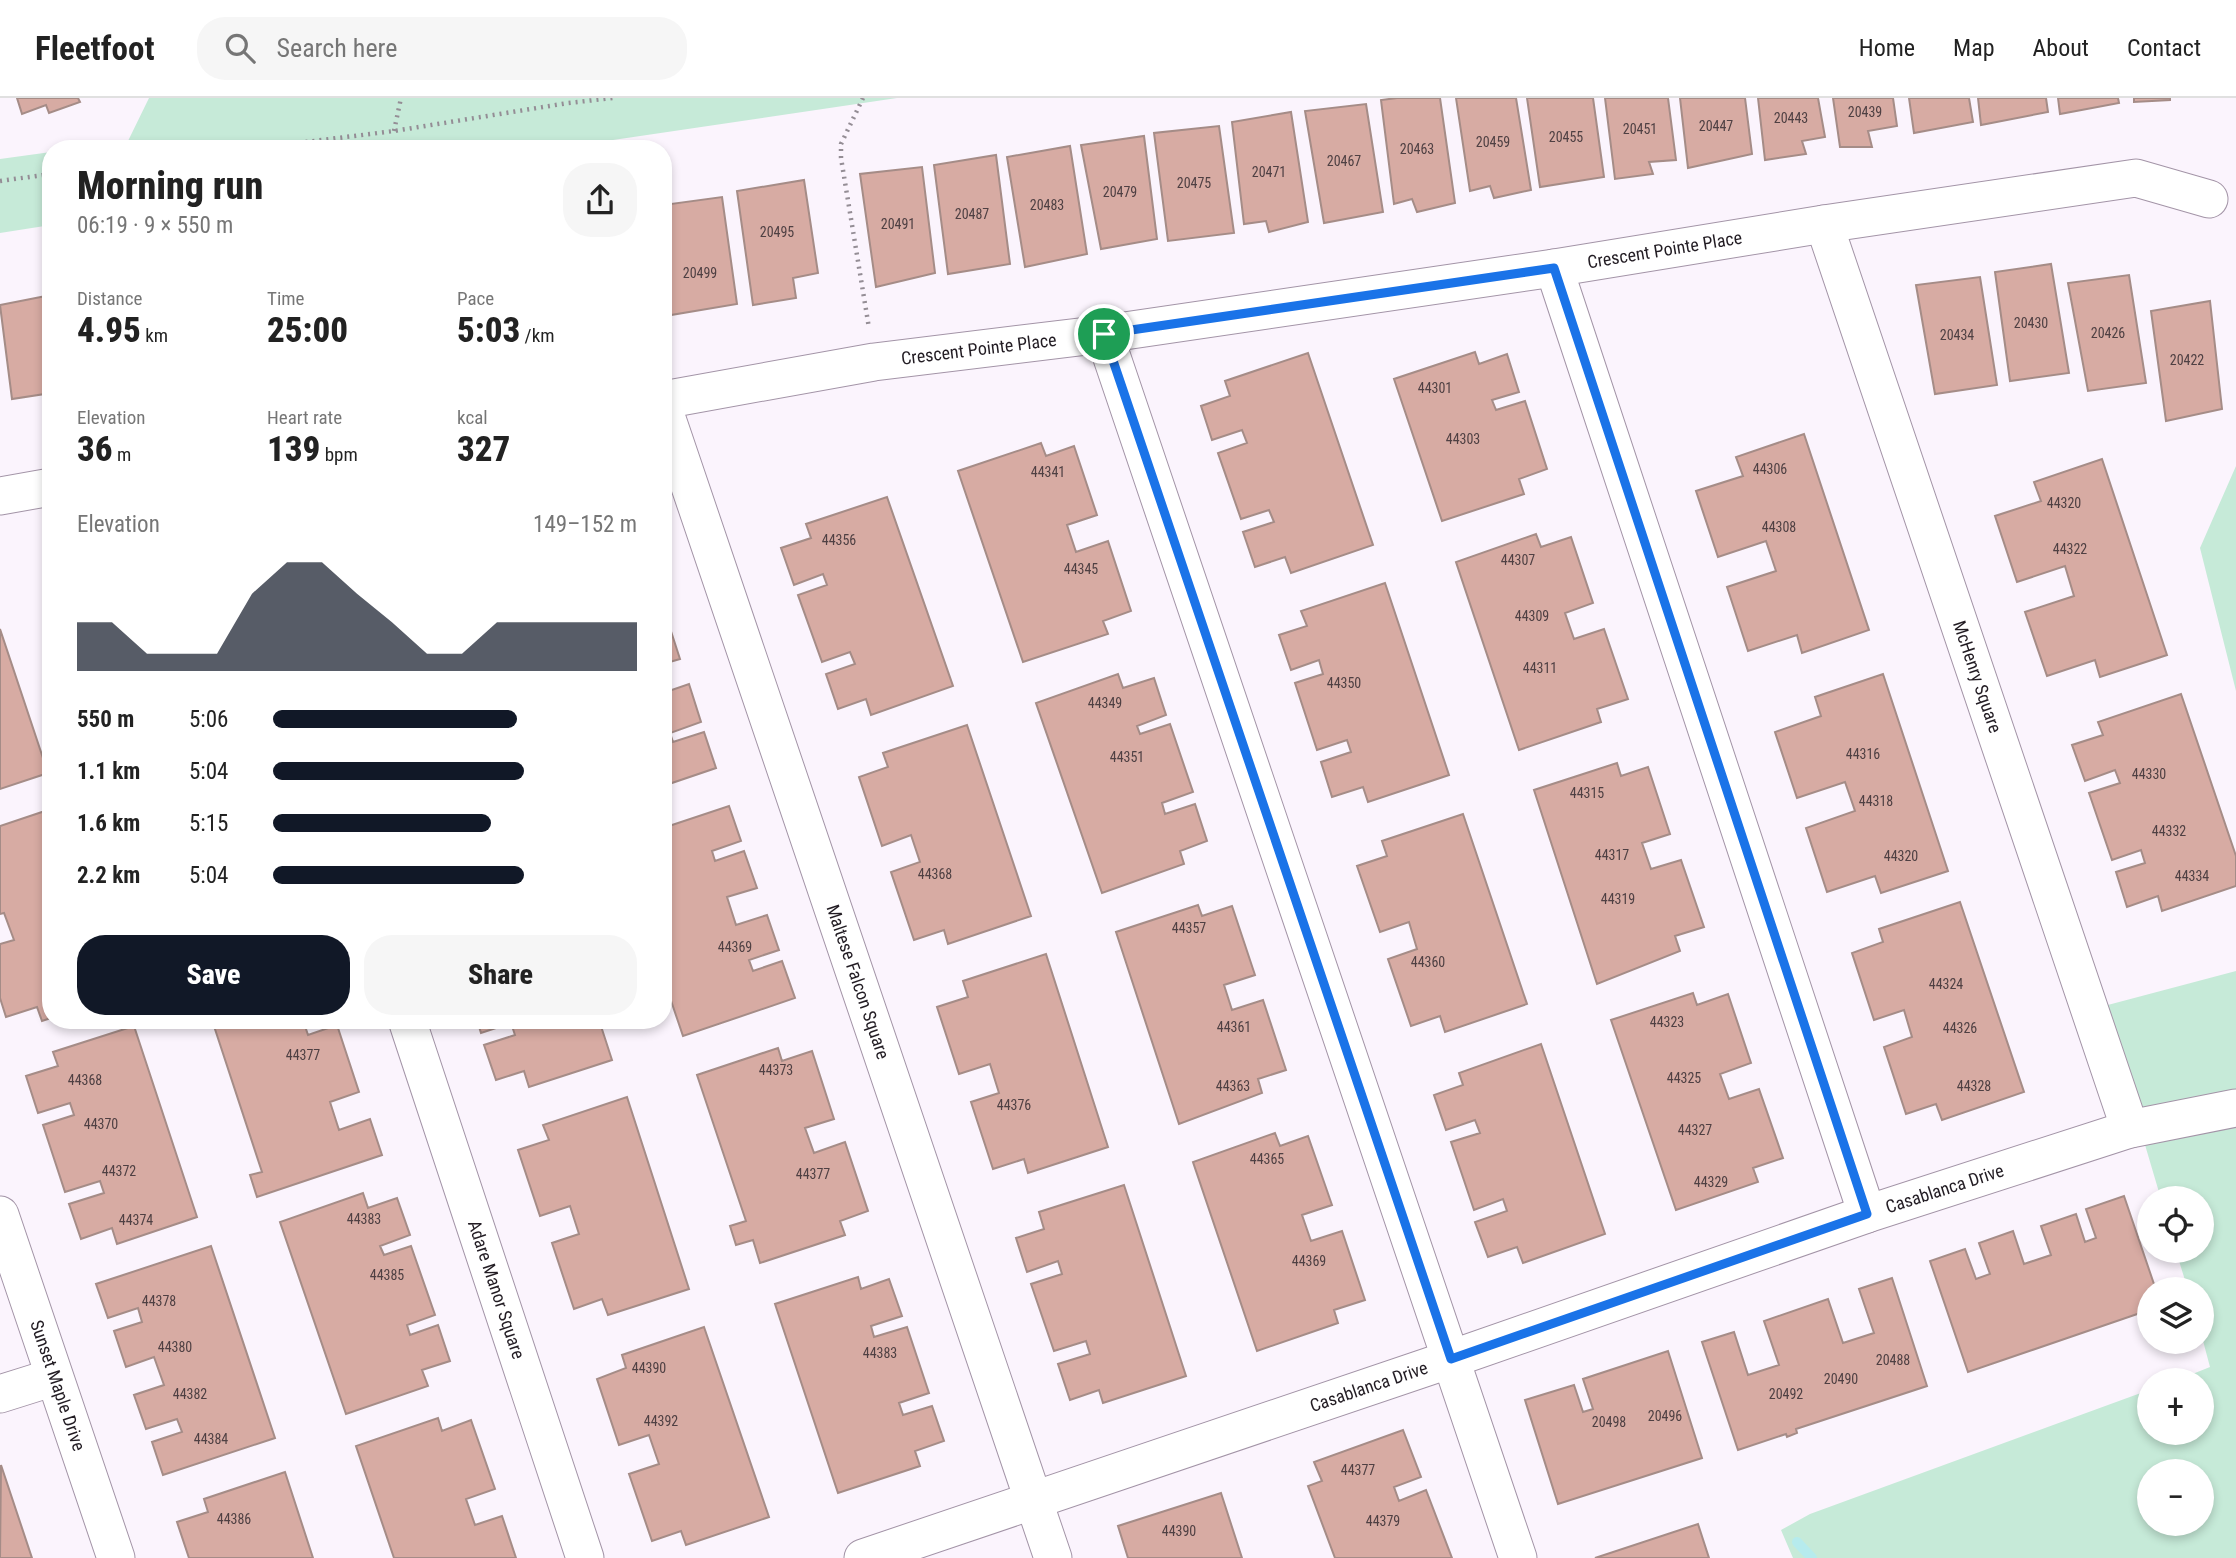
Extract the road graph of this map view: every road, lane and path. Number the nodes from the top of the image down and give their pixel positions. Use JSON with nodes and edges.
{"nodes":[{"id":1,"x":401,"y":98,"type":"edge"},
{"id":2,"x":613,"y":98,"type":"edge"},
{"id":3,"x":863,"y":98,"type":"edge"},
{"id":4,"x":394,"y":131,"type":"junction"},
{"id":5,"x":322,"y":140,"type":"edge"},
{"id":6,"x":42,"y":175,"type":"edge"},
{"id":7,"x":0,"y":181,"type":"edge"},
{"id":8,"x":2209,"y":199,"type":"dead end"},
{"id":9,"x":1824,"y":224,"type":"junction"},
{"id":10,"x":1554,"y":268,"type":"junction"},
{"id":11,"x":1104,"y":334,"type":"junction"},
{"id":12,"x":874,"y":362,"type":"junction"},
{"id":13,"x":672,"y":398,"type":"edge"},
{"id":14,"x":672,"y":434,"type":"edge"},
{"id":15,"x":42,"y":489,"type":"edge"},
{"id":16,"x":0,"y":496,"type":"edge"},
{"id":17,"x":410,"y":1029,"type":"edge"},
{"id":18,"x":2236,"y":1108,"type":"edge"},
{"id":19,"x":2130,"y":1129,"type":"junction"},
{"id":20,"x":1867,"y":1214,"type":"junction"},
{"id":21,"x":0,"y":1215,"type":"edge"},
{"id":22,"x":1451,"y":1359,"type":"junction"},
{"id":23,"x":54,"y":1377,"type":"junction"},
{"id":24,"x":0,"y":1394,"type":"edge"},
{"id":25,"x":1034,"y":1501,"type":"junction"},
{"id":26,"x":116,"y":1558,"type":"edge"},
{"id":27,"x":585,"y":1558,"type":"edge"},
{"id":28,"x":863,"y":1558,"type":"edge"},
{"id":29,"x":1054,"y":1558,"type":"edge"},
{"id":30,"x":1518,"y":1558,"type":"edge"}],
"edges":[{"from":1,"to":4,"type":"path"},
{"from":2,"to":4,"type":"path"},
{"from":3,"to":12,"type":"path"},
{"from":4,"to":5,"type":"path"},
{"from":6,"to":7,"type":"path"},
{"from":8,"to":9,"type":"street","name":"Crescent Pointe Place"},
{"from":9,"to":10,"type":"street","name":"Crescent Pointe Place"},
{"from":9,"to":19,"type":"street","name":"McHenry Square"},
{"from":10,"to":11,"type":"street","name":"Crescent Pointe Place"},
{"from":10,"to":20,"type":"street"},
{"from":11,"to":12,"type":"street","name":"Crescent Pointe Place"},
{"from":11,"to":22,"type":"street"},
{"from":12,"to":13,"type":"street","name":"Crescent Pointe Place"},
{"from":14,"to":25,"type":"street","name":"Maltese Falcon Square"},
{"from":15,"to":16,"type":"street"},
{"from":17,"to":27,"type":"street","name":"Adare Manor Square"},
{"from":18,"to":19,"type":"street","name":"Casablanca Drive"},
{"from":19,"to":20,"type":"street","name":"Casablanca Drive"},
{"from":20,"to":22,"type":"street","name":"Casablanca Drive"},
{"from":21,"to":23,"type":"street","name":"Sunset Maple Drive"},
{"from":22,"to":25,"type":"street","name":"Casablanca Drive"},
{"from":22,"to":30,"type":"street"},
{"from":23,"to":24,"type":"street"},
{"from":23,"to":26,"type":"street","name":"Sunset Maple Drive"},
{"from":25,"to":28,"type":"street","name":"Casablanca Drive"},
{"from":25,"to":29,"type":"street","name":"Maltese Falcon Square"}]}
